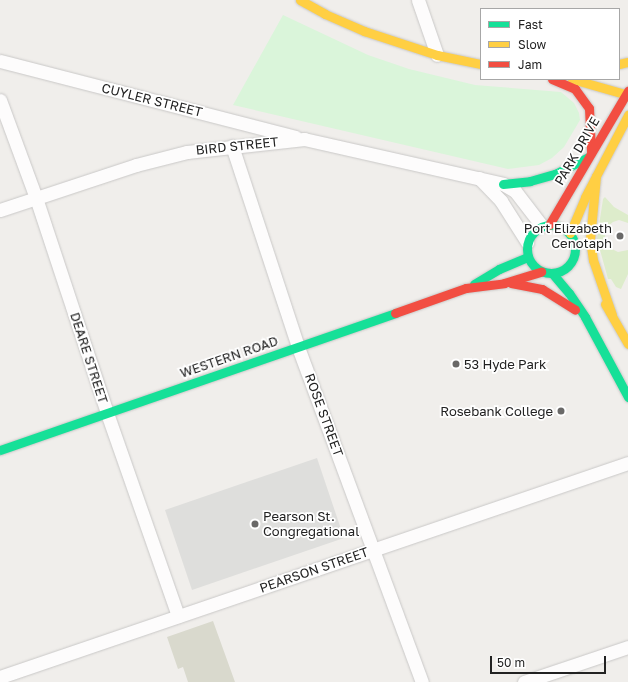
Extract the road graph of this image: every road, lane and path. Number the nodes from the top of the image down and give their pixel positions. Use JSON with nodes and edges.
{"nodes":[{"id":1,"x":300,"y":0,"type":"edge"},
{"id":2,"x":418,"y":0,"type":"edge"},
{"id":3,"x":437,"y":55,"type":"junction"},
{"id":4,"x":0,"y":61,"type":"edge"},
{"id":5,"x":480,"y":64,"type":"edge"},
{"id":6,"x":554,"y":80,"type":"edge"},
{"id":7,"x":576,"y":80,"type":"edge"},
{"id":8,"x":627,"y":93,"type":"edge"},
{"id":9,"x":0,"y":100,"type":"edge"},
{"id":10,"x":628,"y":115,"type":"edge"},
{"id":11,"x":304,"y":139,"type":"junction"},
{"id":12,"x":232,"y":146,"type":"junction"},
{"id":13,"x":589,"y":154,"type":"junction"},
{"id":14,"x":596,"y":176,"type":"junction"},
{"id":15,"x":479,"y":178,"type":"junction"},
{"id":16,"x":503,"y":184,"type":"junction"},
{"id":17,"x":36,"y":198,"type":"junction"},
{"id":18,"x":0,"y":210,"type":"edge"},
{"id":19,"x":545,"y":225,"type":"junction"},
{"id":20,"x":570,"y":234,"type":"junction"},
{"id":21,"x":527,"y":242,"type":"junction"},
{"id":22,"x":574,"y":255,"type":"junction"},
{"id":23,"x":527,"y":257,"type":"junction"},
{"id":24,"x":582,"y":268,"type":"dead end"},
{"id":25,"x":542,"y":272,"type":"junction"},
{"id":26,"x":552,"y":273,"type":"junction"},
{"id":27,"x":591,"y":282,"type":"dead end"},
{"id":28,"x":504,"y":283,"type":"junction"},
{"id":29,"x":466,"y":288,"type":"junction"},
{"id":30,"x":612,"y":315,"type":"junction"},
{"id":31,"x":585,"y":317,"type":"junction"},
{"id":32,"x":625,"y":334,"type":"edge"},
{"id":33,"x":628,"y":344,"type":"edge"},
{"id":34,"x":298,"y":347,"type":"junction"},
{"id":35,"x":628,"y":397,"type":"edge"},
{"id":36,"x":107,"y":413,"type":"junction"},
{"id":37,"x":0,"y":450,"type":"edge"},
{"id":38,"x":628,"y":463,"type":"edge"},
{"id":39,"x":374,"y":550,"type":"junction"},
{"id":40,"x":178,"y":616,"type":"junction"},
{"id":41,"x":628,"y":647,"type":"edge"},
{"id":42,"x":0,"y":677,"type":"edge"},
{"id":43,"x":422,"y":682,"type":"edge"},
{"id":44,"x":524,"y":682,"type":"edge"}],
"edges":[{"from":1,"to":3,"type":"street"},
{"from":2,"to":3,"type":"street"},
{"from":3,"to":5,"type":"street"},
{"from":4,"to":11,"type":"street","name":"CUYLER STREET"},
{"from":6,"to":13,"type":"street"},
{"from":7,"to":8,"type":"street"},
{"from":8,"to":13,"type":"street","name":"PARK DRIVE"},
{"from":9,"to":17,"type":"street","name":"DEARE STREET"},
{"from":10,"to":14,"type":"street"},
{"from":11,"to":12,"type":"street","name":"BIRD STREET"},
{"from":11,"to":15,"type":"street","name":"BIRD STREET"},
{"from":12,"to":17,"type":"street","name":"BIRD STREET"},
{"from":12,"to":34,"type":"street","name":"ROSE STREET"},
{"from":13,"to":16,"type":"street"},
{"from":13,"to":19,"type":"street","name":"PARK DRIVE"},
{"from":14,"to":20,"type":"street"},
{"from":14,"to":30,"type":"street"},
{"from":15,"to":16,"type":"street","name":"BIRD STREET"},
{"from":15,"to":21,"type":"street"},
{"from":16,"to":19,"type":"street","name":"BIRD STREET"},
{"from":17,"to":18,"type":"street","name":"BIRD STREET"},
{"from":17,"to":36,"type":"street","name":"DEARE STREET"},
{"from":19,"to":20,"type":"street"},
{"from":19,"to":21,"type":"street"},
{"from":20,"to":22,"type":"street"},
{"from":21,"to":23,"type":"street"},
{"from":22,"to":24,"type":"street"},
{"from":22,"to":26,"type":"street"},
{"from":23,"to":25,"type":"street"},
{"from":23,"to":29,"type":"street","name":"WESTERN ROAD"},
{"from":25,"to":26,"type":"street"},
{"from":25,"to":28,"type":"street","name":"WESTERN ROAD"},
{"from":26,"to":31,"type":"street"},
{"from":27,"to":30,"type":"street"},
{"from":28,"to":29,"type":"street","name":"WESTERN ROAD"},
{"from":28,"to":31,"type":"street"},
{"from":29,"to":34,"type":"street","name":"WESTERN ROAD"},
{"from":30,"to":32,"type":"street"},
{"from":31,"to":35,"type":"street"},
{"from":32,"to":33,"type":"street"},
{"from":34,"to":36,"type":"street","name":"WESTERN ROAD"},
{"from":34,"to":39,"type":"street","name":"ROSE STREET"},
{"from":36,"to":37,"type":"street","name":"WESTERN ROAD"},
{"from":36,"to":40,"type":"street","name":"DEARE STREET"},
{"from":38,"to":39,"type":"street","name":"PEARSON STREET"},
{"from":39,"to":40,"type":"street","name":"PEARSON STREET"},
{"from":39,"to":43,"type":"street","name":"ROSE STREET"},
{"from":40,"to":42,"type":"street","name":"PEARSON STREET"},
{"from":41,"to":44,"type":"street"}]}
